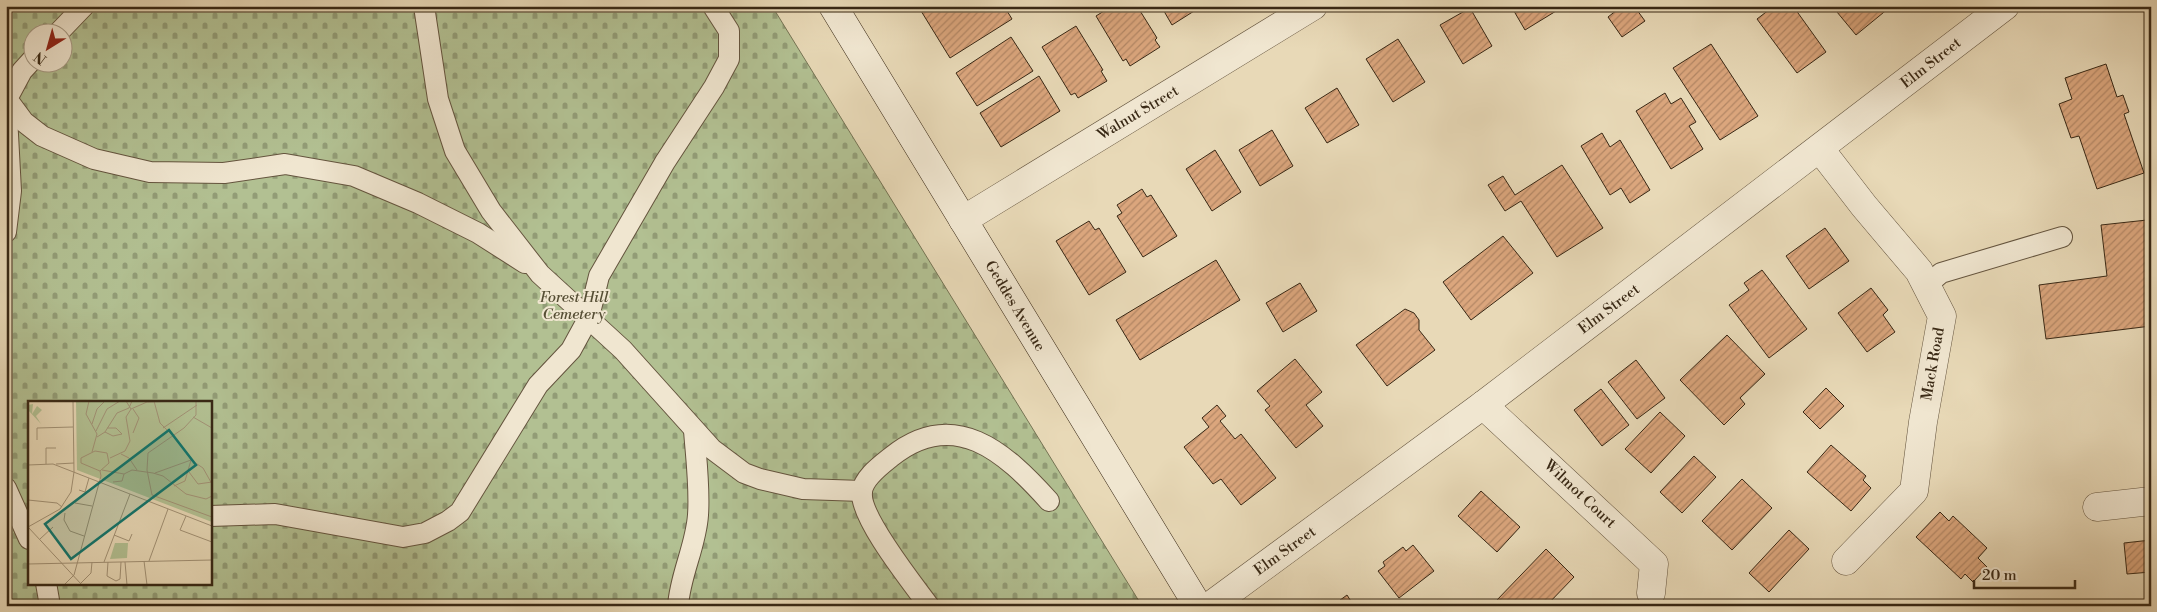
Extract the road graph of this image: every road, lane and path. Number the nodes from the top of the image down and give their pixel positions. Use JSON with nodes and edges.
{"nodes":[{"id":1,"x":84,"y":6,"type":"edge"},
{"id":2,"x":424,"y":6,"type":"edge"},
{"id":3,"x":713,"y":6,"type":"edge"},
{"id":4,"x":833,"y":6,"type":"edge"},
{"id":5,"x":1313,"y":6,"type":"edge"},
{"id":6,"x":2005,"y":6,"type":"edge"},
{"id":7,"x":69,"y":22,"type":"edge"},
{"id":8,"x":22,"y":71,"type":"edge"},
{"id":9,"x":7,"y":98,"type":"edge"},
{"id":10,"x":1820,"y":149,"type":"junction"},
{"id":11,"x":963,"y":220,"type":"junction"},
{"id":12,"x":6,"y":232,"type":"edge"},
{"id":13,"x":2062,"y":237,"type":"dead end"},
{"id":14,"x":540,"y":274,"type":"junction"},
{"id":15,"x":1926,"y":286,"type":"junction"},
{"id":16,"x":589,"y":317,"type":"junction"},
{"id":17,"x":1483,"y":405,"type":"junction"},
{"id":18,"x":694,"y":430,"type":"junction"},
{"id":19,"x":6,"y":488,"type":"edge"},
{"id":20,"x":862,"y":491,"type":"junction"},
{"id":21,"x":1049,"y":501,"type":"dead end"},
{"id":22,"x":2151,"y":501,"type":"edge"},
{"id":23,"x":2097,"y":507,"type":"dead end"},
{"id":24,"x":211,"y":516,"type":"edge"},
{"id":25,"x":22,"y":529,"type":"edge"},
{"id":26,"x":1846,"y":561,"type":"dead end"},
{"id":27,"x":46,"y":584,"type":"edge"},
{"id":28,"x":1651,"y":594,"type":"dead end"},
{"id":29,"x":50,"y":606,"type":"edge"},
{"id":30,"x":678,"y":606,"type":"edge"},
{"id":31,"x":929,"y":606,"type":"edge"},
{"id":32,"x":1198,"y":606,"type":"edge"},
{"id":33,"x":1210,"y":606,"type":"edge"}],
"edges":[{"from":1,"to":7,"type":"lane"},
{"from":2,"to":14,"type":"lane"},
{"from":3,"to":16,"type":"lane"},
{"from":4,"to":11,"type":"street","name":"Geddes Avenue"},
{"from":5,"to":11,"type":"street","name":"Walnut Street"},
{"from":6,"to":10,"type":"street","name":"Elm Street"},
{"from":8,"to":9,"type":"lane"},
{"from":9,"to":12,"type":"lane"},
{"from":9,"to":14,"type":"lane"},
{"from":10,"to":15,"type":"street","name":"Mack Road"},
{"from":10,"to":17,"type":"street","name":"Elm Street"},
{"from":11,"to":32,"type":"street","name":"Geddes Avenue"},
{"from":13,"to":15,"type":"lane"},
{"from":14,"to":16,"type":"lane"},
{"from":15,"to":26,"type":"street","name":"Mack Road"},
{"from":16,"to":18,"type":"lane"},
{"from":16,"to":24,"type":"lane"},
{"from":17,"to":28,"type":"street","name":"Wilmot Court"},
{"from":17,"to":33,"type":"street","name":"Elm Street"},
{"from":18,"to":20,"type":"lane"},
{"from":18,"to":30,"type":"lane"},
{"from":19,"to":25,"type":"lane"},
{"from":20,"to":21,"type":"lane"},
{"from":20,"to":31,"type":"lane"},
{"from":22,"to":23,"type":"street"},
{"from":27,"to":29,"type":"lane"}]}
